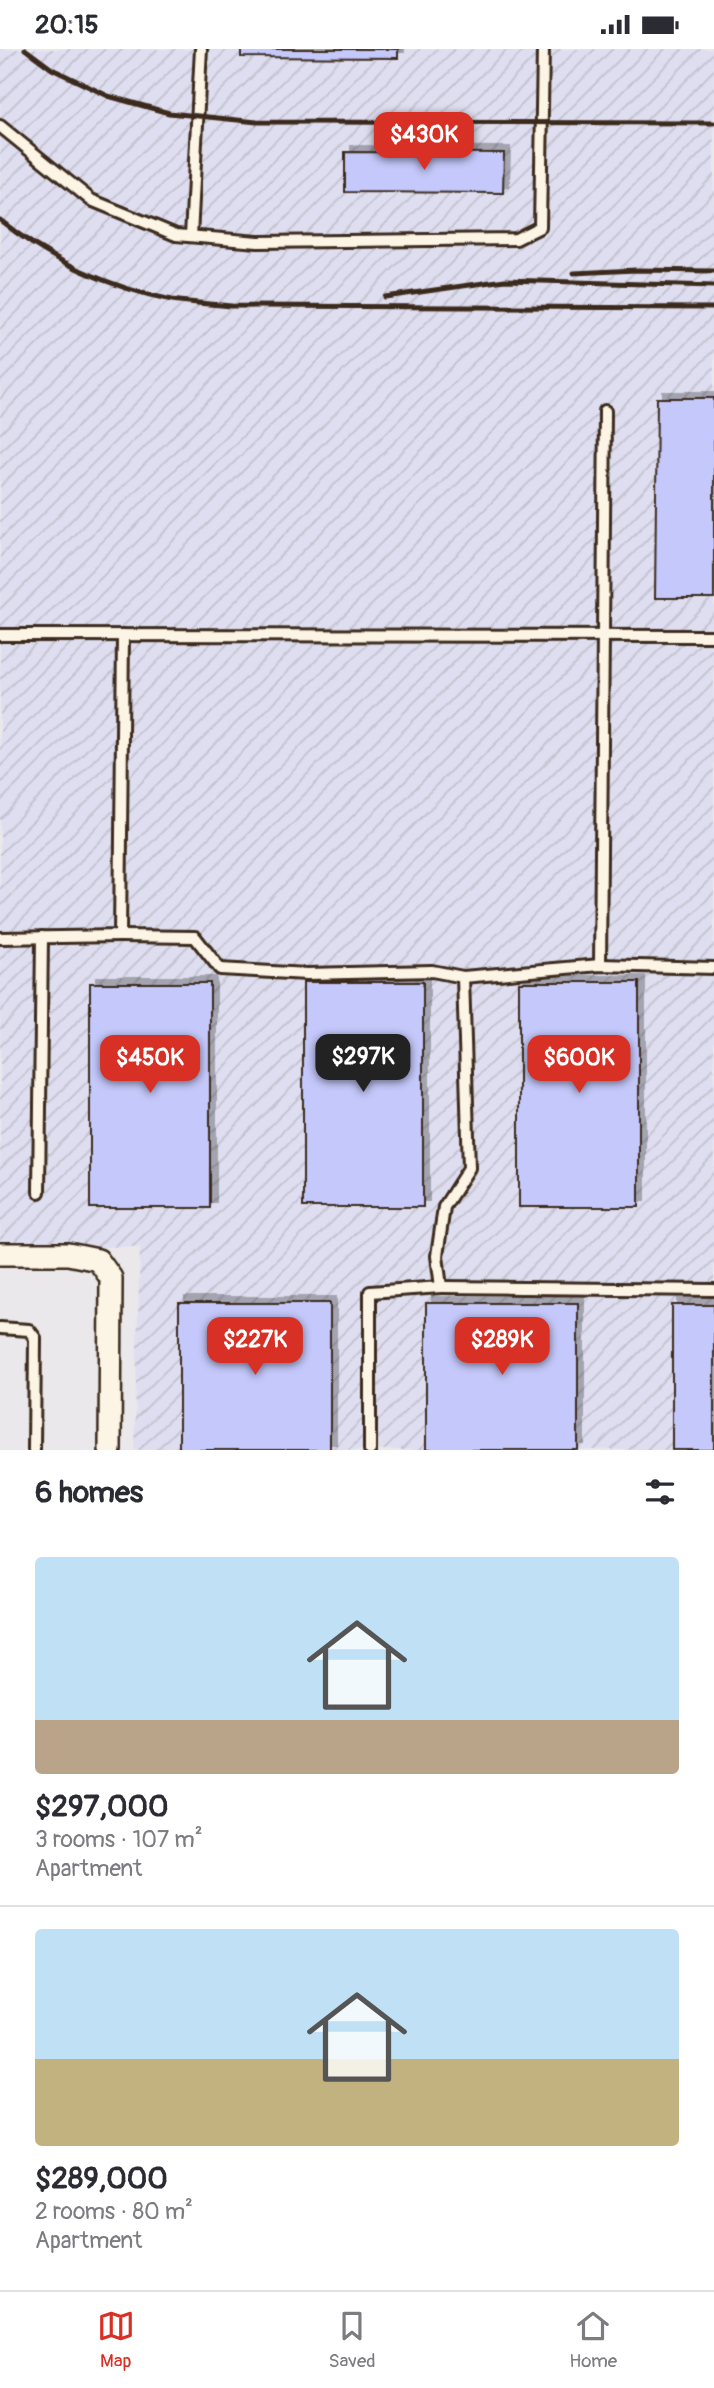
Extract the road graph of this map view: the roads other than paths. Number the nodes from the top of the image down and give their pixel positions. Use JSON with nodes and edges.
{"nodes":[{"id":1,"x":201,"y":49,"type":"edge"},
{"id":2,"x":543,"y":49,"type":"edge"},
{"id":3,"x":0,"y":126,"type":"edge"},
{"id":4,"x":191,"y":236,"type":"junction"},
{"id":5,"x":605,"y":411,"type":"dead end"},
{"id":6,"x":0,"y":635,"type":"edge"},
{"id":7,"x":123,"y":635,"type":"junction"},
{"id":8,"x":602,"y":636,"type":"junction"},
{"id":9,"x":714,"y":636,"type":"edge"},
{"id":10,"x":120,"y":936,"type":"junction"},
{"id":11,"x":43,"y":937,"type":"junction"},
{"id":12,"x":0,"y":938,"type":"edge"},
{"id":13,"x":600,"y":965,"type":"junction"},
{"id":14,"x":714,"y":968,"type":"edge"},
{"id":15,"x":463,"y":977,"type":"junction"},
{"id":16,"x":39,"y":1192,"type":"dead end"},
{"id":17,"x":0,"y":1254,"type":"edge"},
{"id":18,"x":441,"y":1287,"type":"junction"},
{"id":19,"x":714,"y":1290,"type":"edge"},
{"id":20,"x":0,"y":1328,"type":"edge"},
{"id":21,"x":34,"y":1450,"type":"edge"},
{"id":22,"x":110,"y":1450,"type":"edge"},
{"id":23,"x":370,"y":1450,"type":"edge"}],
"edges":[{"from":1,"to":4,"type":"lane"},
{"from":2,"to":4,"type":"lane"},
{"from":3,"to":4,"type":"lane"},
{"from":5,"to":8,"type":"lane"},
{"from":6,"to":7,"type":"lane"},
{"from":7,"to":8,"type":"lane"},
{"from":7,"to":10,"type":"lane"},
{"from":8,"to":9,"type":"lane"},
{"from":8,"to":13,"type":"lane"},
{"from":10,"to":11,"type":"lane"},
{"from":10,"to":15,"type":"lane"},
{"from":11,"to":12,"type":"lane"},
{"from":11,"to":16,"type":"lane"},
{"from":13,"to":14,"type":"lane"},
{"from":13,"to":15,"type":"lane"},
{"from":15,"to":18,"type":"lane"},
{"from":17,"to":22,"type":"street"},
{"from":18,"to":19,"type":"lane"},
{"from":18,"to":23,"type":"lane"},
{"from":20,"to":21,"type":"lane"}]}
